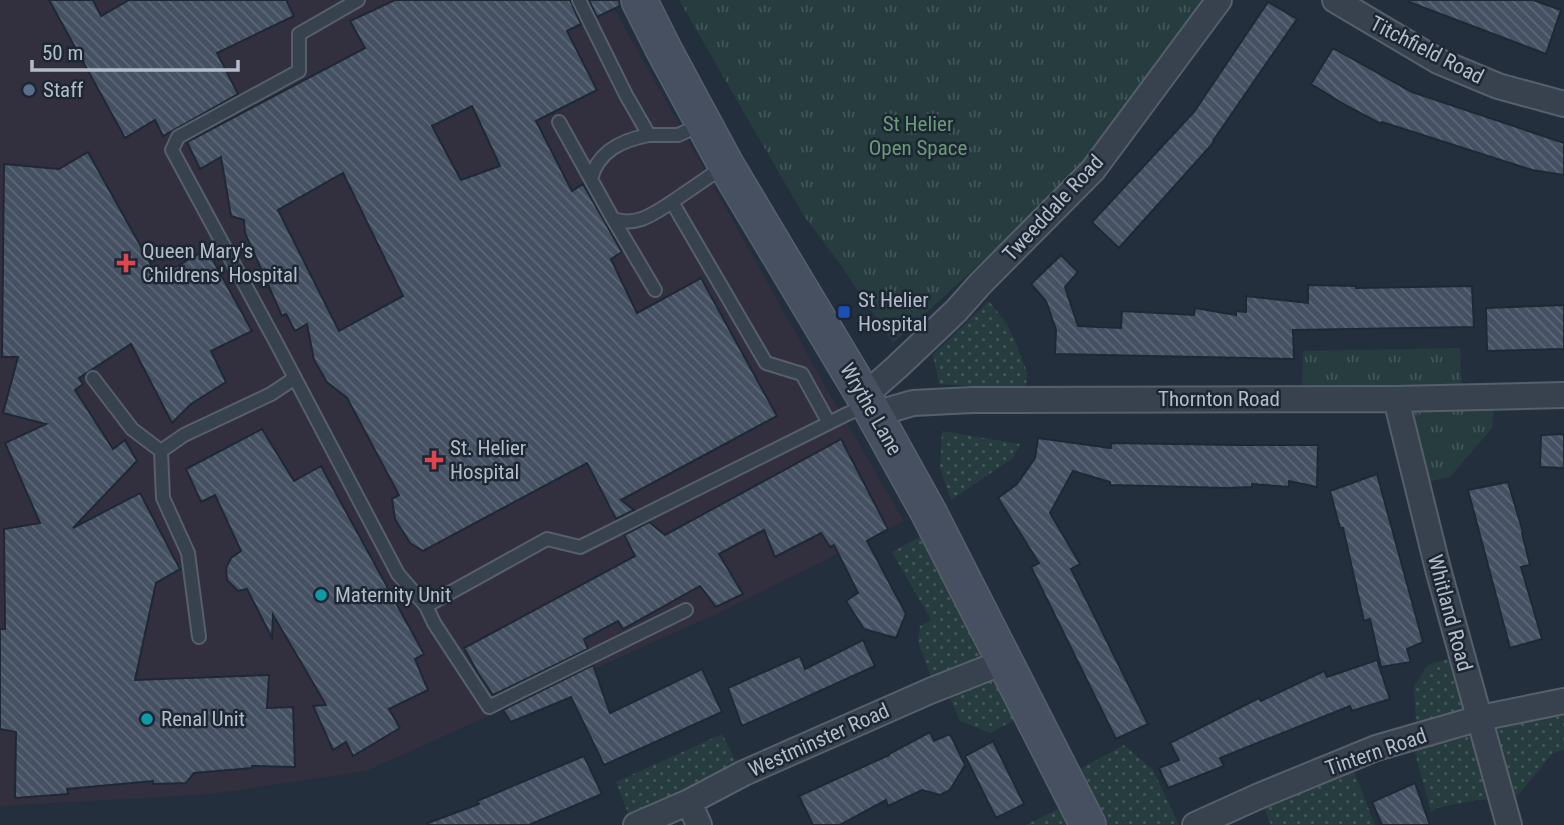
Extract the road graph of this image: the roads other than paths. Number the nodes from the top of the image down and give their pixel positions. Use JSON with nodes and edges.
{"nodes":[{"id":1,"x":358,"y":0,"type":"edge"},
{"id":2,"x":579,"y":0,"type":"edge"},
{"id":3,"x":639,"y":0,"type":"edge"},
{"id":4,"x":1219,"y":0,"type":"edge"},
{"id":5,"x":1335,"y":0,"type":"edge"},
{"id":6,"x":1564,"y":104,"type":"edge"},
{"id":7,"x":559,"y":122,"type":"dead end"},
{"id":8,"x":704,"y":124,"type":"junction"},
{"id":9,"x":649,"y":135,"type":"junction"},
{"id":10,"x":726,"y":165,"type":"junction"},
{"id":11,"x":591,"y":179,"type":"junction"},
{"id":12,"x":672,"y":202,"type":"junction"},
{"id":13,"x":613,"y":219,"type":"junction"},
{"id":14,"x":655,"y":290,"type":"dead end"},
{"id":15,"x":93,"y":378,"type":"dead end"},
{"id":16,"x":295,"y":379,"type":"junction"},
{"id":17,"x":1564,"y":396,"type":"edge"},
{"id":18,"x":1396,"y":399,"type":"junction"},
{"id":19,"x":870,"y":405,"type":"junction"},
{"id":20,"x":829,"y":423,"type":"junction"},
{"id":21,"x":160,"y":452,"type":"junction"},
{"id":22,"x":426,"y":606,"type":"junction"},
{"id":23,"x":686,"y":610,"type":"dead end"},
{"id":24,"x":199,"y":637,"type":"dead end"},
{"id":25,"x":1006,"y":661,"type":"junction"},
{"id":26,"x":1564,"y":701,"type":"edge"},
{"id":27,"x":1480,"y":718,"type":"junction"},
{"id":28,"x":689,"y":802,"type":"junction"},
{"id":29,"x":636,"y":825,"type":"edge"},
{"id":30,"x":699,"y":825,"type":"edge"},
{"id":31,"x":1088,"y":825,"type":"edge"},
{"id":32,"x":1195,"y":825,"type":"edge"},
{"id":33,"x":1509,"y":825,"type":"edge"}],
"edges":[{"from":1,"to":16,"type":"lane"},
{"from":2,"to":9,"type":"lane"},
{"from":3,"to":8,"type":"main road","name":"Wrythe Lane"},
{"from":4,"to":19,"type":"street","name":"Tweeddale Road"},
{"from":5,"to":6,"type":"street","name":"Titchfield Road"},
{"from":7,"to":11,"type":"lane"},
{"from":8,"to":9,"type":"lane"},
{"from":8,"to":10,"type":"main road","name":"Wrythe Lane"},
{"from":9,"to":11,"type":"lane"},
{"from":10,"to":12,"type":"lane"},
{"from":10,"to":19,"type":"main road","name":"Wrythe Lane"},
{"from":11,"to":13,"type":"lane"},
{"from":12,"to":13,"type":"lane"},
{"from":12,"to":20,"type":"lane"},
{"from":13,"to":14,"type":"lane"},
{"from":15,"to":21,"type":"lane"},
{"from":16,"to":21,"type":"lane"},
{"from":16,"to":22,"type":"lane"},
{"from":17,"to":18,"type":"street","name":"Thornton Road"},
{"from":18,"to":19,"type":"street","name":"Thornton Road"},
{"from":18,"to":27,"type":"street","name":"Whitland Road"},
{"from":19,"to":20,"type":"lane"},
{"from":19,"to":25,"type":"main road","name":"Wrythe Lane"},
{"from":20,"to":22,"type":"lane"},
{"from":21,"to":24,"type":"lane"},
{"from":22,"to":23,"type":"lane"},
{"from":25,"to":28,"type":"street","name":"Westminster Road"},
{"from":25,"to":31,"type":"main road","name":"Wrythe Lane"},
{"from":26,"to":27,"type":"street","name":"Tintern Road"},
{"from":27,"to":32,"type":"street","name":"Tintern Road"},
{"from":27,"to":33,"type":"street","name":"Whitland Road"},
{"from":28,"to":29,"type":"street","name":"Westminster Road"},
{"from":28,"to":30,"type":"street"}]}
